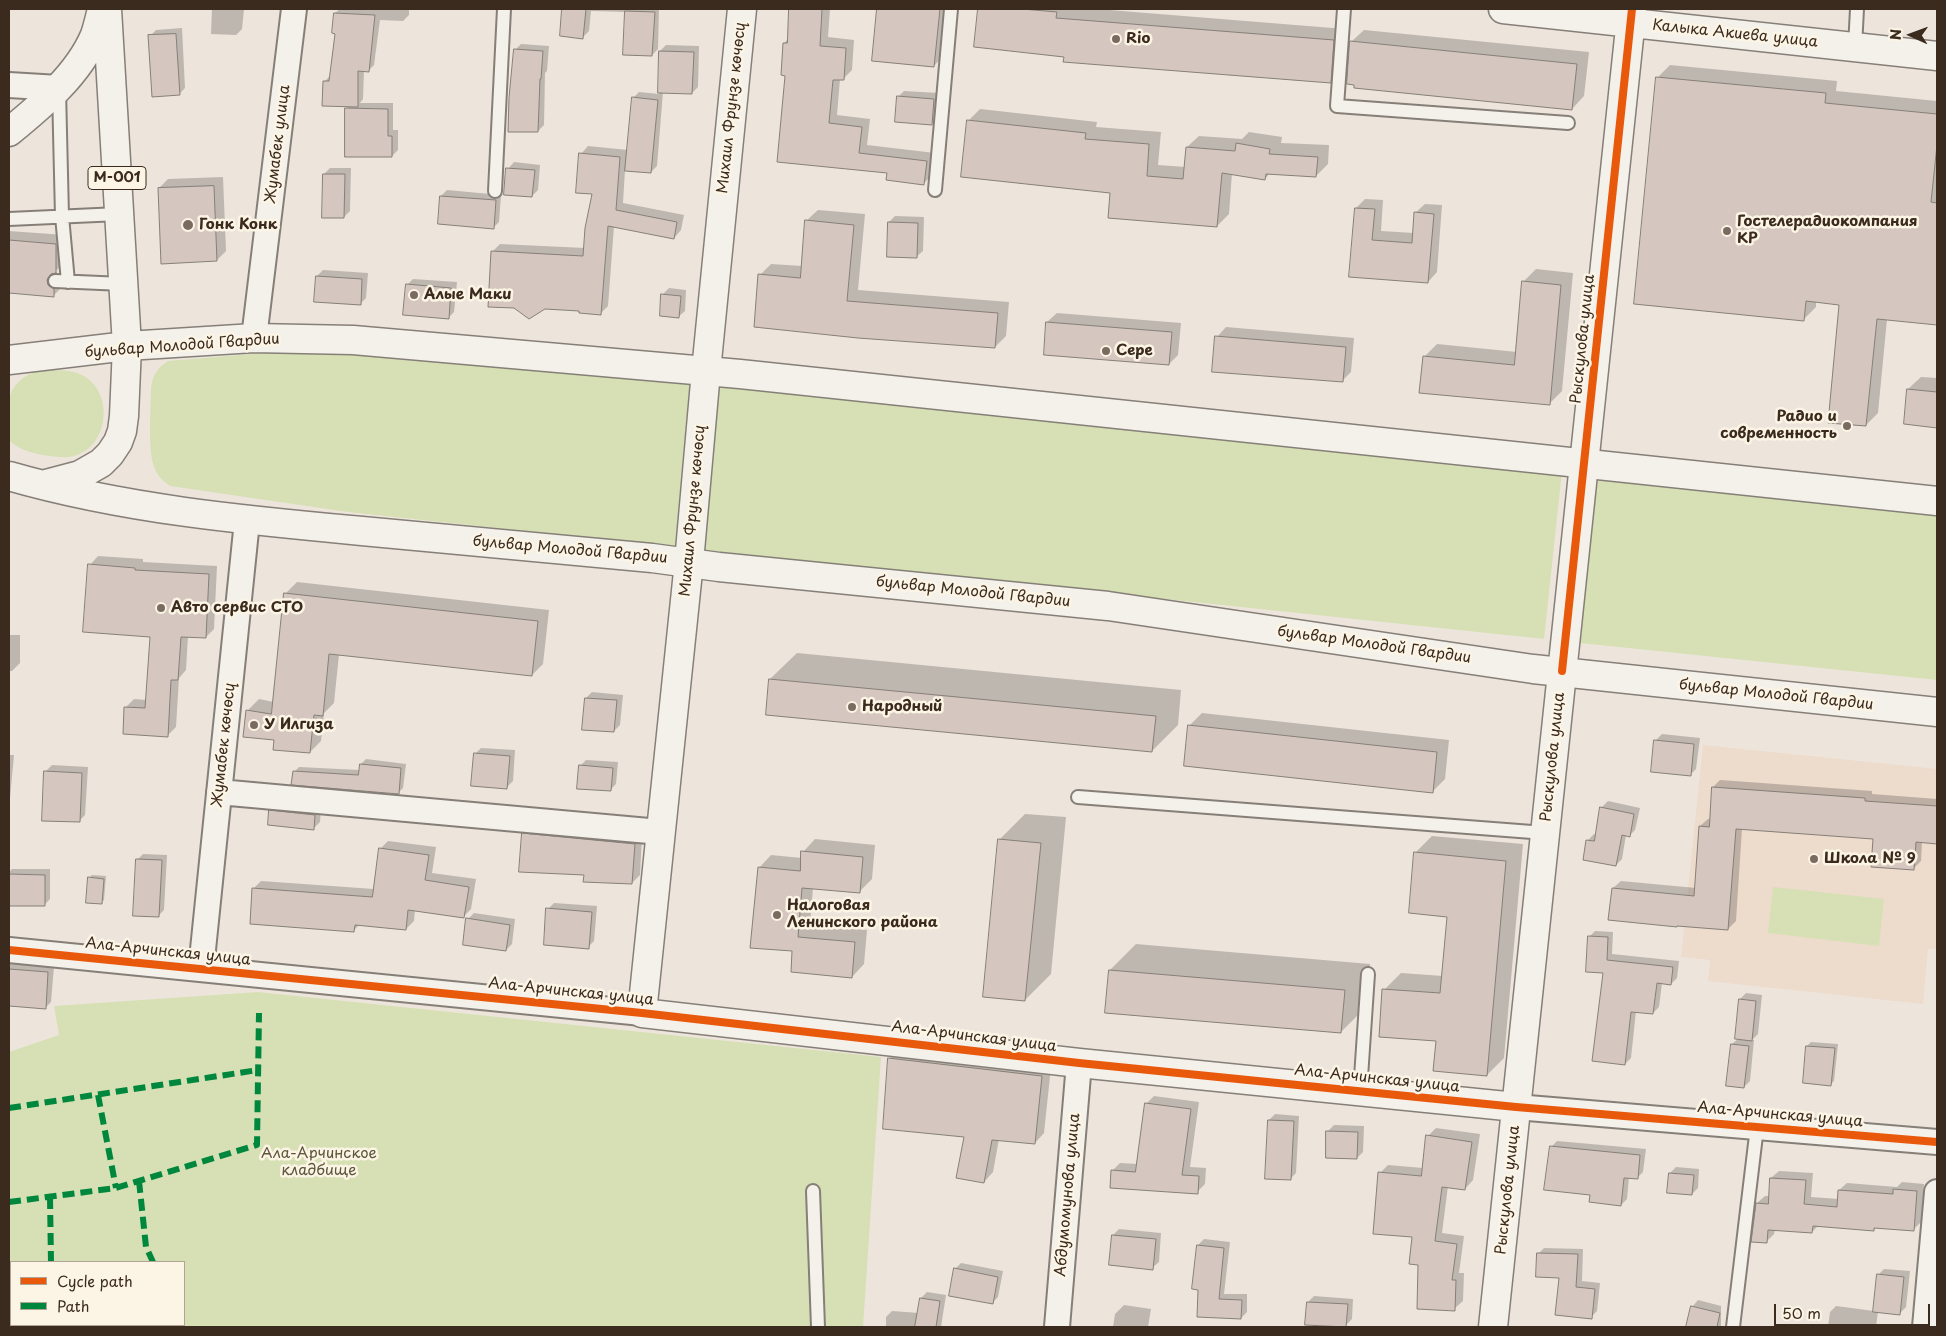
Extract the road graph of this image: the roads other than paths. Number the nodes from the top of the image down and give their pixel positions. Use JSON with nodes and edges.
{"nodes":[{"id":1,"x":102,"y":9,"type":"edge"},
{"id":2,"x":107,"y":9,"type":"edge"},
{"id":3,"x":294,"y":9,"type":"edge"},
{"id":4,"x":504,"y":9,"type":"edge"},
{"id":5,"x":742,"y":9,"type":"edge"},
{"id":6,"x":951,"y":9,"type":"edge"},
{"id":7,"x":1344,"y":9,"type":"edge"},
{"id":8,"x":1503,"y":9,"type":"edge"},
{"id":9,"x":1857,"y":9,"type":"edge"},
{"id":10,"x":1632,"y":16,"type":"edge"},
{"id":11,"x":1855,"y":47,"type":"junction"},
{"id":12,"x":1937,"y":56,"type":"edge"},
{"id":13,"x":9,"y":85,"type":"edge"},
{"id":14,"x":59,"y":88,"type":"junction"},
{"id":15,"x":1568,"y":123,"type":"dead end"},
{"id":16,"x":9,"y":132,"type":"edge"},
{"id":17,"x":495,"y":190,"type":"dead end"},
{"id":18,"x":935,"y":190,"type":"dead end"},
{"id":19,"x":119,"y":214,"type":"junction"},
{"id":20,"x":62,"y":216,"type":"junction"},
{"id":21,"x":9,"y":218,"type":"edge"},
{"id":22,"x":55,"y":281,"type":"dead end"},
{"id":23,"x":68,"y":282,"type":"junction"},
{"id":24,"x":123,"y":284,"type":"junction"},
{"id":25,"x":254,"y":338,"type":"junction"},
{"id":26,"x":127,"y":346,"type":"junction"},
{"id":27,"x":11,"y":361,"type":"edge"},
{"id":28,"x":706,"y":371,"type":"junction"},
{"id":29,"x":9,"y":464,"type":"edge"},
{"id":30,"x":1584,"y":464,"type":"junction"},
{"id":31,"x":23,"y":482,"type":"edge"},
{"id":32,"x":1937,"y":501,"type":"edge"},
{"id":33,"x":247,"y":521,"type":"junction"},
{"id":34,"x":689,"y":562,"type":"junction"},
{"id":35,"x":1562,"y":671,"type":"junction"},
{"id":36,"x":1937,"y":712,"type":"edge"},
{"id":37,"x":219,"y":792,"type":"junction"},
{"id":38,"x":1078,"y":797,"type":"dead end"},
{"id":39,"x":660,"y":832,"type":"junction"},
{"id":40,"x":1545,"y":833,"type":"junction"},
{"id":41,"x":9,"y":950,"type":"edge"},
{"id":42,"x":201,"y":969,"type":"junction"},
{"id":43,"x":1368,"y":974,"type":"dead end"},
{"id":44,"x":642,"y":1013,"type":"junction"},
{"id":45,"x":1079,"y":1063,"type":"junction"},
{"id":46,"x":1360,"y":1092,"type":"junction"},
{"id":47,"x":1516,"y":1107,"type":"junction"},
{"id":48,"x":1757,"y":1127,"type":"junction"},
{"id":49,"x":1937,"y":1142,"type":"edge"},
{"id":50,"x":813,"y":1191,"type":"dead end"},
{"id":51,"x":1937,"y":1192,"type":"edge"},
{"id":52,"x":818,"y":1327,"type":"edge"},
{"id":53,"x":1057,"y":1327,"type":"edge"},
{"id":54,"x":1494,"y":1327,"type":"edge"},
{"id":55,"x":1733,"y":1327,"type":"edge"},
{"id":56,"x":1925,"y":1327,"type":"edge"}],
"edges":[{"from":1,"to":14,"type":"main road"},
{"from":2,"to":19,"type":"main road","number":"М-001"},
{"from":3,"to":25,"type":"street","name":"Жумабек улица"},
{"from":4,"to":17,"type":"lane"},
{"from":5,"to":28,"type":"main road","name":"Михаил Фрунзе көчөсү"},
{"from":6,"to":18,"type":"lane"},
{"from":7,"to":15,"type":"lane"},
{"from":8,"to":10,"type":"main road","name":"Калыка Акиева улица"},
{"from":9,"to":11,"type":"lane"},
{"from":10,"to":11,"type":"main road","name":"Калыка Акиева улица"},
{"from":10,"to":30,"type":"main road","name":"Рыскулова улица"},
{"from":11,"to":12,"type":"main road","name":"Калыка Акиева улица"},
{"from":13,"to":14,"type":"street"},
{"from":14,"to":16,"type":"main road"},
{"from":14,"to":20,"type":"lane"},
{"from":19,"to":20,"type":"lane"},
{"from":19,"to":24,"type":"main road","number":"М-001"},
{"from":20,"to":21,"type":"lane"},
{"from":20,"to":23,"type":"lane"},
{"from":22,"to":23,"type":"lane"},
{"from":23,"to":24,"type":"lane"},
{"from":24,"to":26,"type":"main road","number":"М-001"},
{"from":25,"to":26,"type":"main road","name":"бульвар Молодой Гвардии"},
{"from":25,"to":28,"type":"main road","name":"бульвар Молодой Гвардии"},
{"from":26,"to":27,"type":"main road","name":"бульвар Молодой Гвардии"},
{"from":26,"to":31,"type":"main road","number":"М-001"},
{"from":28,"to":30,"type":"main road","name":"бульвар Молодой Гвардии"},
{"from":28,"to":34,"type":"main road","name":"Михаил Фрунзе көчөсү"},
{"from":29,"to":31,"type":"main road"},
{"from":30,"to":32,"type":"main road","name":"бульвар Молодой Гвардии"},
{"from":30,"to":35,"type":"main road","name":"Рыскулова улица"},
{"from":31,"to":33,"type":"main road","name":"бульвар Молодой Гвардии"},
{"from":33,"to":34,"type":"main road","name":"бульвар Молодой Гвардии"},
{"from":33,"to":37,"type":"street","name":"Жумабек көчөсү"},
{"from":34,"to":35,"type":"main road","name":"бульвар Молодой Гвардии"},
{"from":34,"to":39,"type":"main road","name":"Михаил Фрунзе көчөсү"},
{"from":35,"to":36,"type":"main road","name":"бульвар Молодой Гвардии"},
{"from":35,"to":40,"type":"main road","name":"Рыскулова улица"},
{"from":37,"to":39,"type":"street"},
{"from":37,"to":42,"type":"street","name":"Жумабек көчөсү"},
{"from":38,"to":40,"type":"lane"},
{"from":39,"to":44,"type":"main road","name":"Михаил Фрунзе көчөсү"},
{"from":40,"to":47,"type":"main road","name":"Рыскулова улица"},
{"from":41,"to":42,"type":"street","name":"Ала-Арчинская улица"},
{"from":42,"to":44,"type":"street","name":"Ала-Арчинская улица"},
{"from":43,"to":46,"type":"lane"},
{"from":44,"to":45,"type":"main road","name":"Ала-Арчинская улица"},
{"from":45,"to":46,"type":"main road","name":"Ала-Арчинская улица"},
{"from":45,"to":53,"type":"street","name":"Абдумомунова улица"},
{"from":46,"to":47,"type":"main road","name":"Ала-Арчинская улица"},
{"from":47,"to":48,"type":"street","name":"Ала-Арчинская улица"},
{"from":47,"to":54,"type":"main road","name":"Рыскулова улица"},
{"from":48,"to":49,"type":"street","name":"Ала-Арчинская улица"},
{"from":48,"to":55,"type":"lane"},
{"from":50,"to":52,"type":"lane"},
{"from":51,"to":56,"type":"street"}]}
